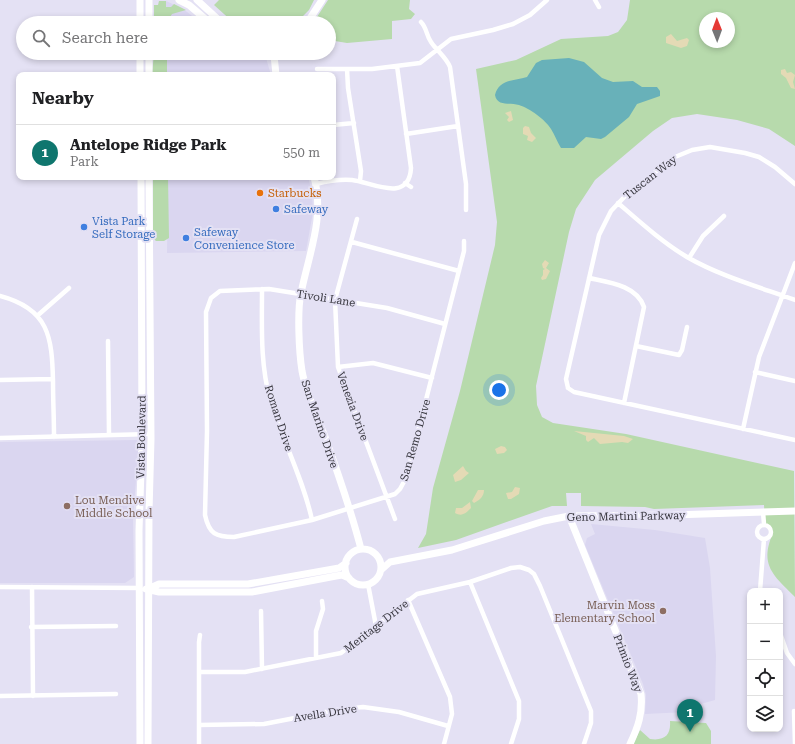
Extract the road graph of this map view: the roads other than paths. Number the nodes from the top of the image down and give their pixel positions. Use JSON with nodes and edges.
{"nodes":[{"id":1,"x":140,"y":0,"type":"edge"},
{"id":2,"x":149,"y":0,"type":"edge"},
{"id":3,"x":179,"y":0,"type":"edge"},
{"id":4,"x":197,"y":0,"type":"edge"},
{"id":5,"x":322,"y":0,"type":"edge"},
{"id":6,"x":547,"y":0,"type":"edge"},
{"id":7,"x":595,"y":0,"type":"edge"},
{"id":8,"x":599,"y":7,"type":"dead end"},
{"id":9,"x":140,"y":16,"type":"edge"},
{"id":10,"x":149,"y":16,"type":"edge"},
{"id":11,"x":202,"y":16,"type":"edge"},
{"id":12,"x":214,"y":16,"type":"edge"},
{"id":13,"x":312,"y":16,"type":"edge"},
{"id":14,"x":421,"y":22,"type":"dead end"},
{"id":15,"x":437,"y":50,"type":"junction"},
{"id":16,"x":140,"y":60,"type":"edge"},
{"id":17,"x":149,"y":60,"type":"edge"},
{"id":18,"x":273,"y":60,"type":"edge"},
{"id":19,"x":396,"y":66,"type":"junction"},
{"id":20,"x":317,"y":69,"type":"dead end"},
{"id":21,"x":347,"y":69,"type":"junction"},
{"id":22,"x":140,"y":72,"type":"edge"},
{"id":23,"x":149,"y":72,"type":"edge"},
{"id":24,"x":275,"y":72,"type":"edge"},
{"id":25,"x":354,"y":123,"type":"junction"},
{"id":26,"x":336,"y":125,"type":"edge"},
{"id":27,"x":458,"y":126,"type":"junction"},
{"id":28,"x":406,"y":134,"type":"junction"},
{"id":29,"x":141,"y":180,"type":"edge"},
{"id":30,"x":149,"y":180,"type":"edge"},
{"id":31,"x":315,"y":181,"type":"edge"},
{"id":32,"x":360,"y":181,"type":"junction"},
{"id":33,"x":405,"y":183,"type":"junction"},
{"id":34,"x":795,"y":184,"type":"edge"},
{"id":35,"x":411,"y":187,"type":"dead end"},
{"id":36,"x":618,"y":203,"type":"junction"},
{"id":37,"x":466,"y":210,"type":"dead end"},
{"id":38,"x":724,"y":216,"type":"dead end"},
{"id":39,"x":357,"y":219,"type":"dead end"},
{"id":40,"x":464,"y":241,"type":"dead end"},
{"id":41,"x":352,"y":242,"type":"junction"},
{"id":42,"x":689,"y":258,"type":"junction"},
{"id":43,"x":795,"y":263,"type":"edge"},
{"id":44,"x":459,"y":271,"type":"junction"},
{"id":45,"x":589,"y":278,"type":"junction"},
{"id":46,"x":69,"y":288,"type":"dead end"},
{"id":47,"x":262,"y":289,"type":"junction"},
{"id":48,"x":300,"y":294,"type":"junction"},
{"id":49,"x":782,"y":295,"type":"junction"},
{"id":50,"x":0,"y":296,"type":"edge"},
{"id":51,"x":336,"y":300,"type":"junction"},
{"id":52,"x":795,"y":300,"type":"edge"},
{"id":53,"x":37,"y":316,"type":"junction"},
{"id":54,"x":445,"y":324,"type":"junction"},
{"id":55,"x":687,"y":327,"type":"dead end"},
{"id":56,"x":108,"y":342,"type":"dead end"},
{"id":57,"x":636,"y":346,"type":"junction"},
{"id":58,"x":338,"y":368,"type":"junction"},
{"id":59,"x":755,"y":372,"type":"junction"},
{"id":60,"x":432,"y":378,"type":"junction"},
{"id":61,"x":53,"y":379,"type":"junction"},
{"id":62,"x":0,"y":380,"type":"edge"},
{"id":63,"x":795,"y":381,"type":"edge"},
{"id":64,"x":624,"y":402,"type":"junction"},
{"id":65,"x":743,"y":429,"type":"junction"},
{"id":66,"x":142,"y":434,"type":"junction"},
{"id":67,"x":151,"y":434,"type":"junction"},
{"id":68,"x":109,"y":435,"type":"junction"},
{"id":69,"x":54,"y":437,"type":"junction"},
{"id":70,"x":0,"y":438,"type":"edge"},
{"id":71,"x":795,"y":440,"type":"edge"},
{"id":72,"x":386,"y":497,"type":"junction"},
{"id":73,"x":351,"y":509,"type":"junction"},
{"id":74,"x":795,"y":511,"type":"edge"},
{"id":75,"x":763,"y":512,"type":"junction"},
{"id":76,"x":569,"y":516,"type":"junction"},
{"id":77,"x":395,"y":519,"type":"dead end"},
{"id":78,"x":312,"y":520,"type":"junction"},
{"id":79,"x":764,"y":524,"type":"junction"},
{"id":80,"x":213,"y":533,"type":"joint"},
{"id":81,"x":764,"y":539,"type":"junction"},
{"id":82,"x":361,"y":550,"type":"junction"},
{"id":83,"x":379,"y":558,"type":"junction"},
{"id":84,"x":390,"y":562,"type":"junction"},
{"id":85,"x":346,"y":563,"type":"junction"},
{"id":86,"x":381,"y":570,"type":"junction"},
{"id":87,"x":349,"y":578,"type":"junction"},
{"id":88,"x":470,"y":582,"type":"junction"},
{"id":89,"x":368,"y":584,"type":"junction"},
{"id":90,"x":32,"y":587,"type":"junction"},
{"id":91,"x":0,"y":588,"type":"edge"},
{"id":92,"x":140,"y":588,"type":"junction"},
{"id":93,"x":760,"y":588,"type":"edge"},
{"id":94,"x":148,"y":589,"type":"junction"},
{"id":95,"x":408,"y":600,"type":"junction"},
{"id":96,"x":322,"y":602,"type":"dead end"},
{"id":97,"x":261,"y":611,"type":"dead end"},
{"id":98,"x":116,"y":626,"type":"dead end"},
{"id":99,"x":376,"y":626,"type":"junction"},
{"id":100,"x":31,"y":628,"type":"junction"},
{"id":101,"x":200,"y":635,"type":"dead end"},
{"id":102,"x":783,"y":642,"type":"edge"},
{"id":103,"x":316,"y":658,"type":"junction"},
{"id":104,"x":795,"y":664,"type":"edge"},
{"id":105,"x":262,"y":669,"type":"junction"},
{"id":106,"x":199,"y":672,"type":"junction"},
{"id":107,"x":116,"y":694,"type":"dead end"},
{"id":108,"x":0,"y":696,"type":"edge"},
{"id":109,"x":33,"y":696,"type":"junction"},
{"id":110,"x":794,"y":712,"type":"edge"},
{"id":111,"x":199,"y":725,"type":"junction"},
{"id":112,"x":448,"y":726,"type":"junction"},
{"id":113,"x":140,"y":744,"type":"edge"},
{"id":114,"x":148,"y":744,"type":"edge"},
{"id":115,"x":199,"y":744,"type":"edge"},
{"id":116,"x":444,"y":744,"type":"edge"},
{"id":117,"x":511,"y":744,"type":"edge"},
{"id":118,"x":584,"y":744,"type":"edge"},
{"id":119,"x":630,"y":744,"type":"edge"},
{"id":120,"x":795,"y":744,"type":"edge"}],
"edges":[{"from":1,"to":9,"type":"street"},
{"from":2,"to":10,"type":"street"},
{"from":3,"to":11,"type":"street"},
{"from":4,"to":12,"type":"street"},
{"from":5,"to":13,"type":"street"},
{"from":6,"to":15,"type":"street"},
{"from":7,"to":8,"type":"street"},
{"from":14,"to":15,"type":"street"},
{"from":15,"to":19,"type":"street"},
{"from":15,"to":27,"type":"street"},
{"from":16,"to":22,"type":"street"},
{"from":17,"to":23,"type":"street"},
{"from":18,"to":24,"type":"street"},
{"from":19,"to":21,"type":"street"},
{"from":19,"to":28,"type":"street"},
{"from":20,"to":21,"type":"street"},
{"from":21,"to":25,"type":"street"},
{"from":25,"to":26,"type":"street"},
{"from":25,"to":32,"type":"street"},
{"from":27,"to":28,"type":"street"},
{"from":27,"to":37,"type":"street"},
{"from":28,"to":33,"type":"street"},
{"from":29,"to":66,"type":"street","name":"Vista Boulevard"},
{"from":30,"to":67,"type":"street","name":"Vista Boulevard"},
{"from":31,"to":32,"type":"street"},
{"from":31,"to":48,"type":"street","name":"San Marino Drive"},
{"from":32,"to":33,"type":"street"},
{"from":33,"to":35,"type":"street"},
{"from":34,"to":36,"type":"street","name":"Tuscan Way"},
{"from":36,"to":42,"type":"street"},
{"from":36,"to":45,"type":"street","name":"Tuscan Way"},
{"from":38,"to":42,"type":"street"},
{"from":39,"to":41,"type":"street","name":"Venezia Drive"},
{"from":40,"to":44,"type":"street","name":"San Remo Drive"},
{"from":41,"to":44,"type":"street"},
{"from":41,"to":51,"type":"street","name":"Venezia Drive"},
{"from":42,"to":49,"type":"street"},
{"from":43,"to":49,"type":"street"},
{"from":44,"to":54,"type":"street","name":"San Remo Drive"},
{"from":45,"to":57,"type":"street"},
{"from":45,"to":64,"type":"street","name":"Tuscan Way"},
{"from":46,"to":53,"type":"street"},
{"from":47,"to":48,"type":"street","name":"Tivoli Lane"},
{"from":47,"to":78,"type":"street","name":"Roman Drive"},
{"from":47,"to":80,"type":"street","name":"Tivoli Lane"},
{"from":48,"to":51,"type":"street","name":"Tivoli Lane"},
{"from":48,"to":73,"type":"street","name":"San Marino Drive"},
{"from":49,"to":52,"type":"street"},
{"from":49,"to":59,"type":"street"},
{"from":50,"to":53,"type":"street"},
{"from":51,"to":54,"type":"street","name":"Tivoli Lane"},
{"from":51,"to":58,"type":"street","name":"Venezia Drive"},
{"from":53,"to":61,"type":"street"},
{"from":54,"to":60,"type":"street","name":"San Remo Drive"},
{"from":55,"to":57,"type":"street"},
{"from":56,"to":68,"type":"street"},
{"from":57,"to":64,"type":"street"},
{"from":58,"to":60,"type":"street"},
{"from":58,"to":72,"type":"street","name":"Venezia Drive"},
{"from":59,"to":63,"type":"street"},
{"from":59,"to":65,"type":"street"},
{"from":60,"to":72,"type":"street","name":"San Remo Drive"},
{"from":61,"to":62,"type":"street"},
{"from":61,"to":69,"type":"street"},
{"from":64,"to":65,"type":"street"},
{"from":65,"to":71,"type":"street"},
{"from":66,"to":67,"type":"street"},
{"from":66,"to":68,"type":"street"},
{"from":66,"to":92,"type":"street","name":"Vista Boulevard"},
{"from":67,"to":94,"type":"street","name":"Vista Boulevard"},
{"from":68,"to":69,"type":"street"},
{"from":69,"to":70,"type":"street"},
{"from":72,"to":73,"type":"street","name":"San Remo Drive"},
{"from":72,"to":77,"type":"street","name":"Venezia Drive"},
{"from":73,"to":78,"type":"street","name":"San Remo Drive"},
{"from":73,"to":82,"type":"street","name":"San Marino Drive"},
{"from":74,"to":75,"type":"street","name":"Geno Martini Parkway"},
{"from":75,"to":76,"type":"street","name":"Geno Martini Parkway"},
{"from":75,"to":79,"type":"street"},
{"from":76,"to":84,"type":"street","name":"Geno Martini Parkway"},
{"from":76,"to":119,"type":"street","name":"Primio Way"},
{"from":78,"to":80,"type":"street","name":"San Remo Drive"},
{"from":79,"to":81,"type":"street"},
{"from":79,"to":81,"type":"street"},
{"from":81,"to":93,"type":"street"},
{"from":82,"to":83,"type":"street"},
{"from":82,"to":85,"type":"street"},
{"from":83,"to":84,"type":"street"},
{"from":83,"to":86,"type":"street"},
{"from":84,"to":86,"type":"street"},
{"from":85,"to":87,"type":"street"},
{"from":85,"to":94,"type":"street"},
{"from":86,"to":89,"type":"street"},
{"from":87,"to":89,"type":"street"},
{"from":87,"to":94,"type":"street"},
{"from":88,"to":95,"type":"street","name":"Meritage Drive"},
{"from":88,"to":117,"type":"street"},
{"from":88,"to":118,"type":"street","name":"Meritage Drive"},
{"from":89,"to":99,"type":"street"},
{"from":90,"to":91,"type":"street"},
{"from":90,"to":92,"type":"street"},
{"from":90,"to":100,"type":"street"},
{"from":92,"to":94,"type":"street"},
{"from":92,"to":113,"type":"street","name":"Vista Boulevard"},
{"from":94,"to":114,"type":"street","name":"Vista Boulevard"},
{"from":95,"to":99,"type":"street","name":"Meritage Drive"},
{"from":95,"to":112,"type":"street"},
{"from":96,"to":103,"type":"street"},
{"from":97,"to":105,"type":"street"},
{"from":98,"to":100,"type":"street"},
{"from":99,"to":103,"type":"street","name":"Meritage Drive"},
{"from":100,"to":109,"type":"street"},
{"from":101,"to":106,"type":"street"},
{"from":102,"to":104,"type":"street"},
{"from":103,"to":105,"type":"street","name":"Meritage Drive"},
{"from":105,"to":106,"type":"street","name":"Meritage Drive"},
{"from":106,"to":111,"type":"street"},
{"from":107,"to":109,"type":"street"},
{"from":108,"to":109,"type":"street"},
{"from":110,"to":120,"type":"street"},
{"from":111,"to":112,"type":"street","name":"Avella Drive"},
{"from":111,"to":115,"type":"street"},
{"from":112,"to":116,"type":"street"}]}
